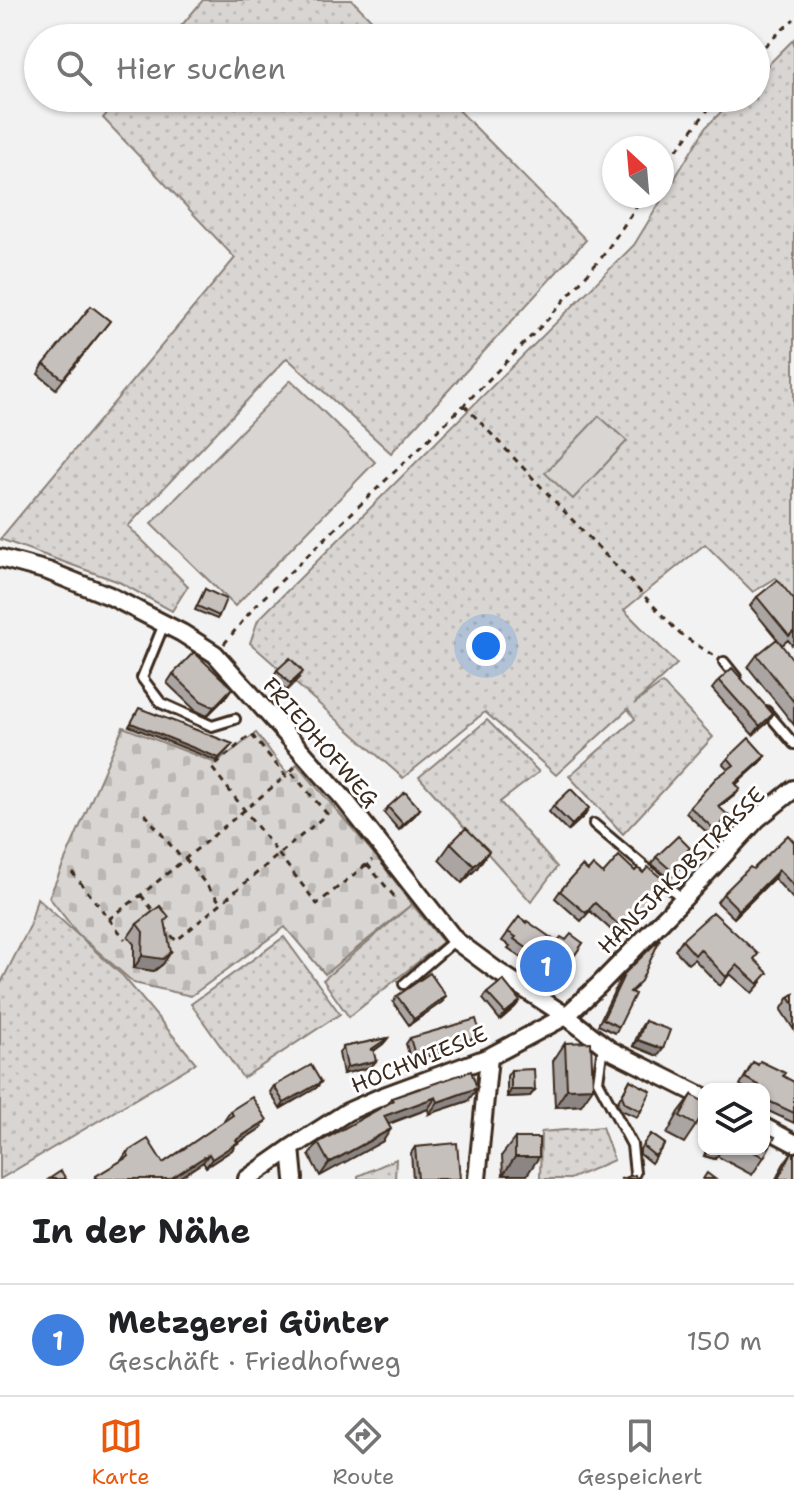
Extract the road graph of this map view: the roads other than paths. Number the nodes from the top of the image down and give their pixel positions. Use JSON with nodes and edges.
{"nodes":[{"id":1,"x":0,"y":558,"type":"edge"},
{"id":2,"x":164,"y":624,"type":"junction"},
{"id":3,"x":724,"y":662,"type":"road end"},
{"id":4,"x":744,"y":685,"type":"edge"},
{"id":5,"x":764,"y":709,"type":"edge"},
{"id":6,"x":235,"y":719,"type":"dead end"},
{"id":7,"x":794,"y":744,"type":"edge"},
{"id":8,"x":794,"y":789,"type":"edge"},
{"id":9,"x":594,"y":824,"type":"dead end"},
{"id":10,"x":683,"y":899,"type":"junction"},
{"id":11,"x":455,"y":940,"type":"junction"},
{"id":12,"x":404,"y":984,"type":"dead end"},
{"id":13,"x":566,"y":1016,"type":"junction"},
{"id":14,"x":603,"y":1046,"type":"junction"},
{"id":15,"x":489,"y":1057,"type":"junction"},
{"id":16,"x":698,"y":1094,"type":"edge"},
{"id":17,"x":770,"y":1130,"type":"edge"},
{"id":18,"x":794,"y":1143,"type":"edge"},
{"id":19,"x":291,"y":1148,"type":"junction"},
{"id":20,"x":635,"y":1173,"type":"edge"},
{"id":21,"x":247,"y":1179,"type":"edge"},
{"id":22,"x":294,"y":1179,"type":"edge"},
{"id":23,"x":477,"y":1179,"type":"edge"}],
"edges":[{"from":1,"to":2,"type":"street","name":"FRIEDHOFWEG"},
{"from":2,"to":6,"type":"lane"},
{"from":2,"to":11,"type":"street","name":"FRIEDHOFWEG"},
{"from":3,"to":4,"type":"lane"},
{"from":5,"to":7,"type":"lane"},
{"from":8,"to":10,"type":"street","name":"HANSJAKOBSTRASSE"},
{"from":9,"to":10,"type":"lane"},
{"from":10,"to":13,"type":"street","name":"HANSJAKOBSTRASSE"},
{"from":11,"to":12,"type":"lane"},
{"from":11,"to":13,"type":"street","name":"FRIEDHOFWEG"},
{"from":13,"to":14,"type":"street","name":"FRIEDHOFWEG"},
{"from":13,"to":15,"type":"street","name":"HOCHWIESLE"},
{"from":14,"to":16,"type":"street","name":"FRIEDHOFWEG"},
{"from":14,"to":20,"type":"lane"},
{"from":15,"to":19,"type":"street","name":"HOCHWIESLE"},
{"from":15,"to":23,"type":"street"},
{"from":17,"to":18,"type":"street"},
{"from":19,"to":21,"type":"street","name":"HOCHWIESLE"},
{"from":19,"to":22,"type":"street"}]}
